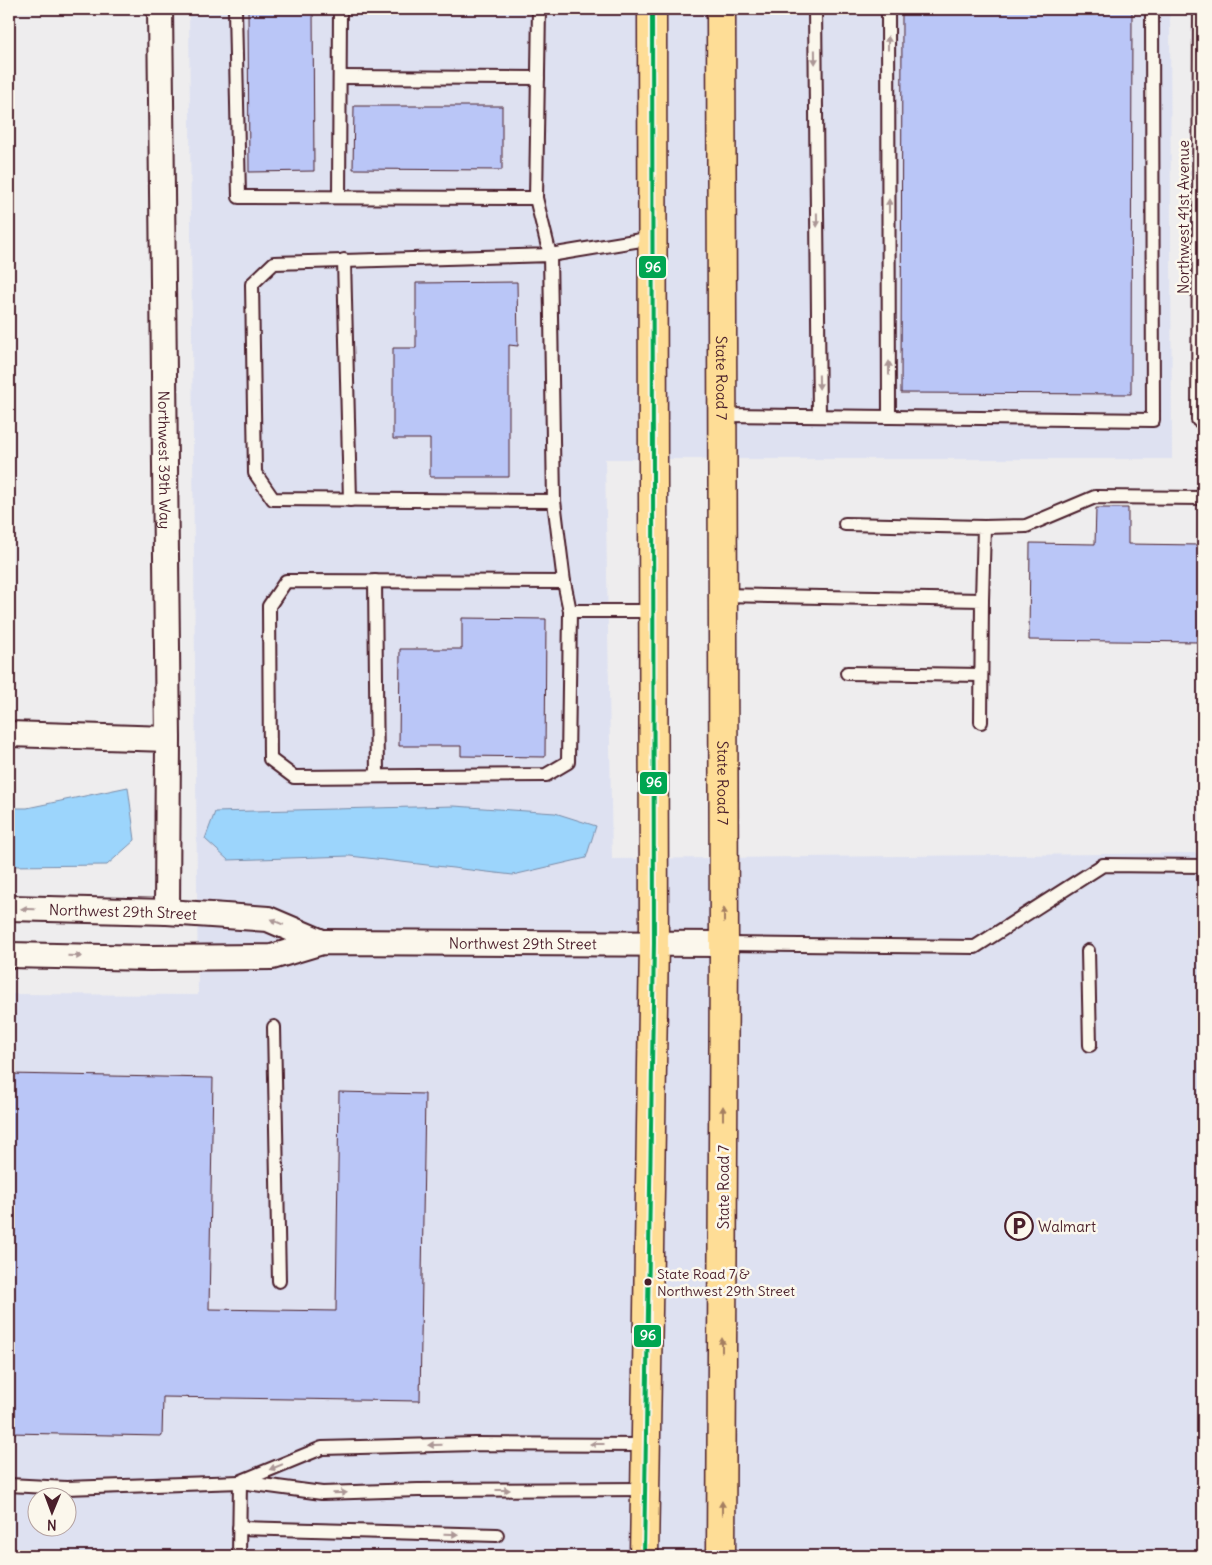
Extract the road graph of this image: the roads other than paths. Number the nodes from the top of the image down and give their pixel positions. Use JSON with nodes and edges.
{"nodes":[{"id":1,"x":160,"y":9,"type":"edge"},
{"id":2,"x":235,"y":9,"type":"edge"},
{"id":3,"x":340,"y":9,"type":"edge"},
{"id":4,"x":539,"y":9,"type":"edge"},
{"id":5,"x":652,"y":9,"type":"edge"},
{"id":6,"x":721,"y":9,"type":"edge"},
{"id":7,"x":815,"y":9,"type":"edge"},
{"id":8,"x":888,"y":9,"type":"edge"},
{"id":9,"x":1152,"y":9,"type":"edge"},
{"id":10,"x":1200,"y":9,"type":"edge"},
{"id":11,"x":340,"y":77,"type":"junction"},
{"id":12,"x":538,"y":78,"type":"junction"},
{"id":13,"x":1201,"y":132,"type":"edge"},
{"id":14,"x":339,"y":197,"type":"junction"},
{"id":15,"x":536,"y":198,"type":"junction"},
{"id":16,"x":653,"y":238,"type":"junction"},
{"id":17,"x":550,"y":255,"type":"junction"},
{"id":18,"x":344,"y":260,"type":"junction"},
{"id":19,"x":723,"y":416,"type":"junction"},
{"id":20,"x":819,"y":416,"type":"junction"},
{"id":21,"x":889,"y":417,"type":"junction"},
{"id":22,"x":1203,"y":420,"type":"edge"},
{"id":23,"x":1203,"y":498,"type":"edge"},
{"id":24,"x":350,"y":500,"type":"junction"},
{"id":25,"x":554,"y":501,"type":"junction"},
{"id":26,"x":845,"y":524,"type":"dead end"},
{"id":27,"x":984,"y":527,"type":"junction"},
{"id":28,"x":375,"y":581,"type":"junction"},
{"id":29,"x":564,"y":582,"type":"junction"},
{"id":30,"x":723,"y":595,"type":"junction"},
{"id":31,"x":982,"y":600,"type":"junction"},
{"id":32,"x":654,"y":610,"type":"junction"},
{"id":33,"x":570,"y":611,"type":"junction"},
{"id":34,"x":847,"y":673,"type":"dead end"},
{"id":35,"x":981,"y":675,"type":"junction"},
{"id":36,"x":981,"y":722,"type":"dead end"},
{"id":37,"x":9,"y":734,"type":"edge"},
{"id":38,"x":168,"y":739,"type":"junction"},
{"id":39,"x":377,"y":776,"type":"junction"},
{"id":40,"x":1203,"y":866,"type":"edge"},
{"id":41,"x":9,"y":908,"type":"edge"},
{"id":42,"x":167,"y":912,"type":"junction"},
{"id":43,"x":322,"y":942,"type":"junction"},
{"id":44,"x":654,"y":943,"type":"junction"},
{"id":45,"x":724,"y":944,"type":"junction"},
{"id":46,"x":1088,"y":951,"type":"dead end"},
{"id":47,"x":9,"y":955,"type":"edge"},
{"id":48,"x":274,"y":1026,"type":"dead end"},
{"id":49,"x":1090,"y":1045,"type":"dead end"},
{"id":50,"x":279,"y":1281,"type":"dead end"},
{"id":51,"x":646,"y":1445,"type":"junction"},
{"id":52,"x":240,"y":1482,"type":"junction"},
{"id":53,"x":9,"y":1486,"type":"edge"},
{"id":54,"x":645,"y":1489,"type":"junction"},
{"id":55,"x":239,"y":1528,"type":"junction"},
{"id":56,"x":497,"y":1535,"type":"dead end"},
{"id":57,"x":239,"y":1556,"type":"edge"},
{"id":58,"x":644,"y":1556,"type":"edge"},
{"id":59,"x":721,"y":1556,"type":"edge"}],
"edges":[{"from":1,"to":38,"type":"street","name":"Northwest 39th Way"},
{"from":2,"to":14,"type":"lane"},
{"from":3,"to":11,"type":"lane"},
{"from":4,"to":12,"type":"lane"},
{"from":5,"to":16,"type":"main road"},
{"from":6,"to":19,"type":"main road","name":"State Road 7"},
{"from":7,"to":20,"type":"lane","one_way":true},
{"from":21,"to":8,"type":"lane","one_way":true},
{"from":9,"to":21,"type":"lane"},
{"from":10,"to":13,"type":"lane","name":"Northwest 41st Avenue"},
{"from":11,"to":12,"type":"lane"},
{"from":11,"to":14,"type":"lane"},
{"from":12,"to":15,"type":"lane"},
{"from":13,"to":22,"type":"lane","name":"Northwest 41st Avenue"},
{"from":14,"to":15,"type":"lane"},
{"from":15,"to":17,"type":"lane"},
{"from":16,"to":17,"type":"lane"},
{"from":16,"to":32,"type":"main road"},
{"from":17,"to":18,"type":"lane"},
{"from":17,"to":25,"type":"lane"},
{"from":18,"to":24,"type":"lane"},
{"from":18,"to":24,"type":"lane"},
{"from":19,"to":20,"type":"lane"},
{"from":19,"to":30,"type":"main road","name":"State Road 7"},
{"from":20,"to":21,"type":"lane"},
{"from":23,"to":27,"type":"lane"},
{"from":24,"to":25,"type":"lane"},
{"from":25,"to":29,"type":"lane"},
{"from":26,"to":27,"type":"lane"},
{"from":27,"to":31,"type":"lane"},
{"from":28,"to":29,"type":"lane"},
{"from":28,"to":39,"type":"lane"},
{"from":28,"to":39,"type":"lane"},
{"from":29,"to":33,"type":"lane"},
{"from":30,"to":31,"type":"lane"},
{"from":45,"to":30,"type":"main road","name":"State Road 7","one_way":true},
{"from":31,"to":35,"type":"lane"},
{"from":32,"to":33,"type":"lane"},
{"from":32,"to":44,"type":"main road"},
{"from":33,"to":39,"type":"lane"},
{"from":34,"to":35,"type":"lane"},
{"from":35,"to":36,"type":"lane"},
{"from":37,"to":38,"type":"street"},
{"from":38,"to":42,"type":"street","name":"Northwest 39th Way"},
{"from":40,"to":45,"type":"lane"},
{"from":42,"to":41,"type":"street","name":"Northwest 29th Street","one_way":true},
{"from":43,"to":42,"type":"street","name":"Northwest 29th Street","one_way":true},
{"from":43,"to":44,"type":"street","name":"Northwest 29th Street"},
{"from":47,"to":43,"type":"street","name":"Northwest 29th Street","one_way":true},
{"from":44,"to":45,"type":"street","name":"Northwest 29th Street"},
{"from":44,"to":51,"type":"main road"},
{"from":59,"to":45,"type":"main road","name":"State Road 7","one_way":true},
{"from":46,"to":49,"type":"lane"},
{"from":48,"to":50,"type":"lane"},
{"from":51,"to":52,"type":"lane","one_way":true},
{"from":51,"to":54,"type":"main road"},
{"from":52,"to":53,"type":"lane"},
{"from":52,"to":54,"type":"lane","one_way":true},
{"from":52,"to":55,"type":"lane"},
{"from":54,"to":58,"type":"main road"},
{"from":55,"to":56,"type":"lane","one_way":true},
{"from":55,"to":57,"type":"lane"}]}
